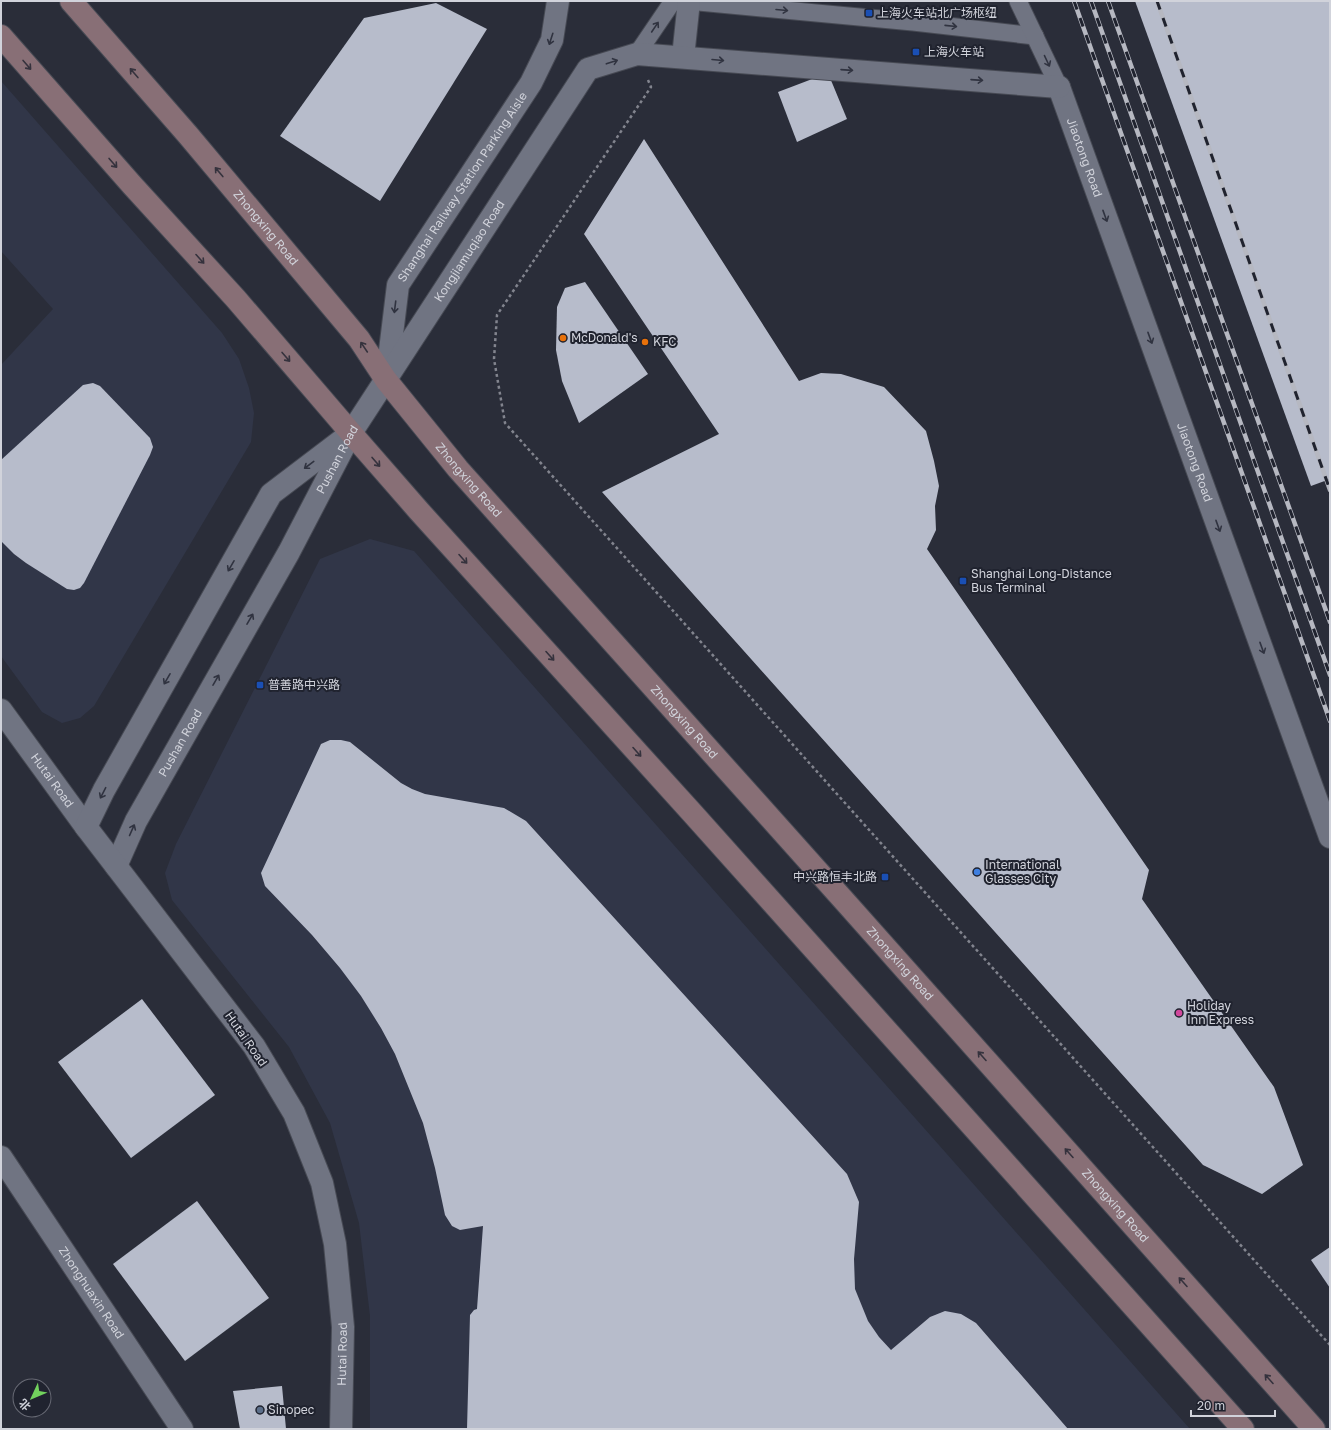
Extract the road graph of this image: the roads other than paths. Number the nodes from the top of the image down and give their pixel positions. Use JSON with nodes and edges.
{"nodes":[{"id":1,"x":71,"y":1,"type":"edge"},
{"id":2,"x":558,"y":1,"type":"edge"},
{"id":3,"x":673,"y":1,"type":"edge"},
{"id":4,"x":688,"y":1,"type":"edge"},
{"id":5,"x":1018,"y":1,"type":"edge"},
{"id":6,"x":1,"y":36,"type":"edge"},
{"id":7,"x":1035,"y":36,"type":"junction"},
{"id":8,"x":637,"y":54,"type":"junction"},
{"id":9,"x":683,"y":57,"type":"junction"},
{"id":10,"x":1059,"y":87,"type":"junction"},
{"id":11,"x":386,"y":380,"type":"junction"},
{"id":12,"x":351,"y":433,"type":"junction"},
{"id":13,"x":1,"y":710,"type":"edge"},
{"id":14,"x":86,"y":827,"type":"junction"},
{"id":15,"x":1330,"y":837,"type":"edge"},
{"id":16,"x":116,"y":866,"type":"junction"},
{"id":17,"x":1,"y":1157,"type":"edge"},
{"id":18,"x":182,"y":1429,"type":"edge"},
{"id":19,"x":341,"y":1429,"type":"edge"},
{"id":20,"x":1243,"y":1429,"type":"edge"},
{"id":21,"x":1314,"y":1429,"type":"edge"}],
"edges":[{"from":11,"to":1,"type":"main road","name":"Zhongxing Road","one_way":true},
{"from":2,"to":11,"type":"street","name":"Shanghai Railway Station Parking Aisle","one_way":true},
{"from":8,"to":3,"type":"lane","one_way":true},
{"from":4,"to":7,"type":"lane","one_way":true},
{"from":4,"to":9,"type":"street"},
{"from":5,"to":7,"type":"lane"},
{"from":6,"to":12,"type":"main road","one_way":true},
{"from":7,"to":10,"type":"lane","one_way":true},
{"from":8,"to":9,"type":"street"},
{"from":11,"to":8,"type":"street","name":"Kongjiamuqiao Road","one_way":true},
{"from":9,"to":10,"type":"street","one_way":true},
{"from":10,"to":15,"type":"street","name":"Jiaotong Road","one_way":true},
{"from":11,"to":12,"type":"street","name":"Kongjiamuqiao Road"},
{"from":21,"to":11,"type":"main road","name":"Zhongxing Road","one_way":true},
{"from":12,"to":14,"type":"street","name":"Pushan Road","one_way":true},
{"from":16,"to":12,"type":"street","name":"Pushan Road","one_way":true},
{"from":12,"to":20,"type":"main road","one_way":true},
{"from":13,"to":14,"type":"street","name":"Hutai Road"},
{"from":14,"to":16,"type":"street","name":"Hutai Road"},
{"from":16,"to":19,"type":"street","name":"Hutai Road"},
{"from":17,"to":18,"type":"street","name":"Zhonghuaxin Road"}]}
